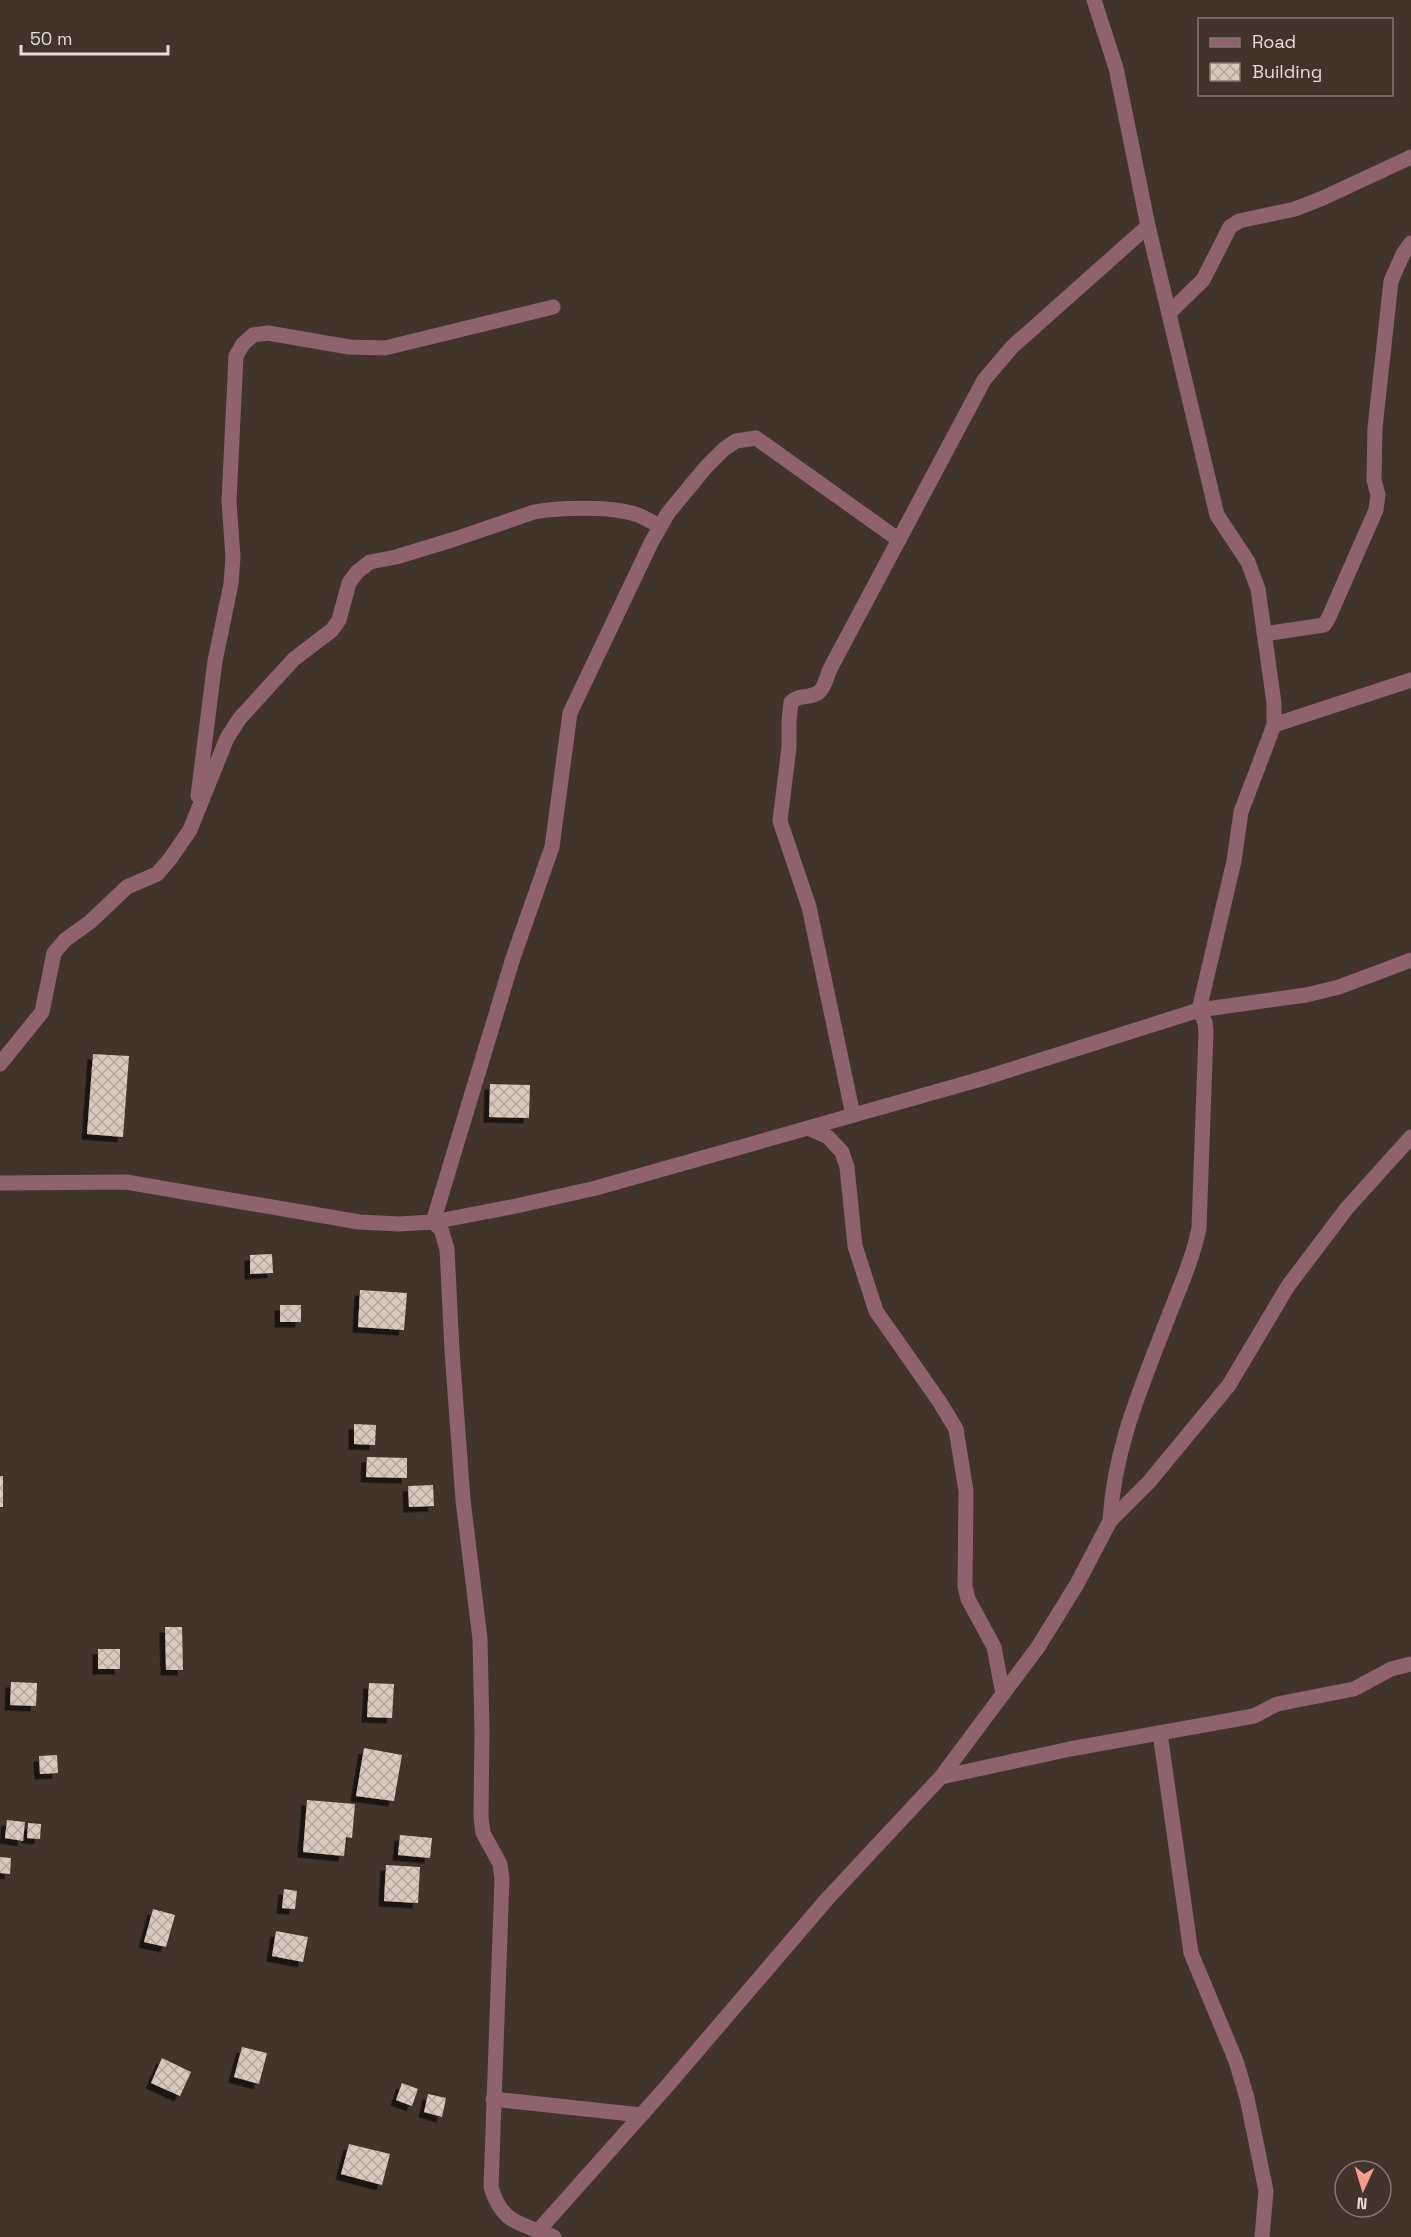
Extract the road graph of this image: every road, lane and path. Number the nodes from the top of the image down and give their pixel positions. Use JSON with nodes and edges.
{"nodes":[{"id":1,"x":1094,"y":0,"type":"edge"},
{"id":2,"x":1411,"y":157,"type":"edge"},
{"id":3,"x":1148,"y":226,"type":"junction"},
{"id":4,"x":1411,"y":243,"type":"edge"},
{"id":5,"x":553,"y":307,"type":"dead end"},
{"id":6,"x":1170,"y":312,"type":"junction"},
{"id":7,"x":660,"y":526,"type":"junction"},
{"id":8,"x":898,"y":540,"type":"junction"},
{"id":9,"x":1264,"y":634,"type":"junction"},
{"id":10,"x":1411,"y":680,"type":"edge"},
{"id":11,"x":1274,"y":724,"type":"junction"},
{"id":12,"x":195,"y":818,"type":"junction"},
{"id":13,"x":1411,"y":960,"type":"edge"},
{"id":14,"x":1199,"y":1010,"type":"junction"},
{"id":15,"x":0,"y":1064,"type":"edge"},
{"id":16,"x":853,"y":1115,"type":"junction"},
{"id":17,"x":807,"y":1128,"type":"junction"},
{"id":18,"x":1411,"y":1137,"type":"edge"},
{"id":19,"x":0,"y":1183,"type":"edge"},
{"id":20,"x":433,"y":1222,"type":"junction"},
{"id":21,"x":1110,"y":1521,"type":"junction"},
{"id":22,"x":1411,"y":1664,"type":"edge"},
{"id":23,"x":1004,"y":1694,"type":"junction"},
{"id":24,"x":1160,"y":1733,"type":"junction"},
{"id":25,"x":941,"y":1776,"type":"junction"},
{"id":26,"x":493,"y":2099,"type":"junction"},
{"id":27,"x":641,"y":2115,"type":"junction"},
{"id":28,"x":538,"y":2231,"type":"junction"},
{"id":29,"x":554,"y":2237,"type":"edge"},
{"id":30,"x":1262,"y":2237,"type":"edge"}],
"edges":[{"from":1,"to":3,"type":"street"},
{"from":2,"to":6,"type":"street"},
{"from":3,"to":6,"type":"street"},
{"from":3,"to":8,"type":"street"},
{"from":4,"to":9,"type":"street"},
{"from":5,"to":12,"type":"street"},
{"from":6,"to":9,"type":"street"},
{"from":7,"to":8,"type":"street"},
{"from":7,"to":12,"type":"street"},
{"from":7,"to":20,"type":"street"},
{"from":8,"to":16,"type":"street"},
{"from":9,"to":11,"type":"street"},
{"from":10,"to":11,"type":"street"},
{"from":11,"to":14,"type":"street"},
{"from":12,"to":15,"type":"street"},
{"from":13,"to":14,"type":"street"},
{"from":14,"to":16,"type":"street"},
{"from":14,"to":21,"type":"street"},
{"from":16,"to":17,"type":"street"},
{"from":17,"to":20,"type":"street"},
{"from":17,"to":23,"type":"street"},
{"from":18,"to":21,"type":"street"},
{"from":19,"to":20,"type":"street"},
{"from":20,"to":26,"type":"street"},
{"from":21,"to":23,"type":"street"},
{"from":22,"to":24,"type":"street"},
{"from":23,"to":25,"type":"street"},
{"from":24,"to":25,"type":"street"},
{"from":24,"to":30,"type":"street"},
{"from":25,"to":27,"type":"street"},
{"from":26,"to":27,"type":"street"},
{"from":26,"to":28,"type":"street"},
{"from":27,"to":28,"type":"street"},
{"from":28,"to":29,"type":"street"}]}
